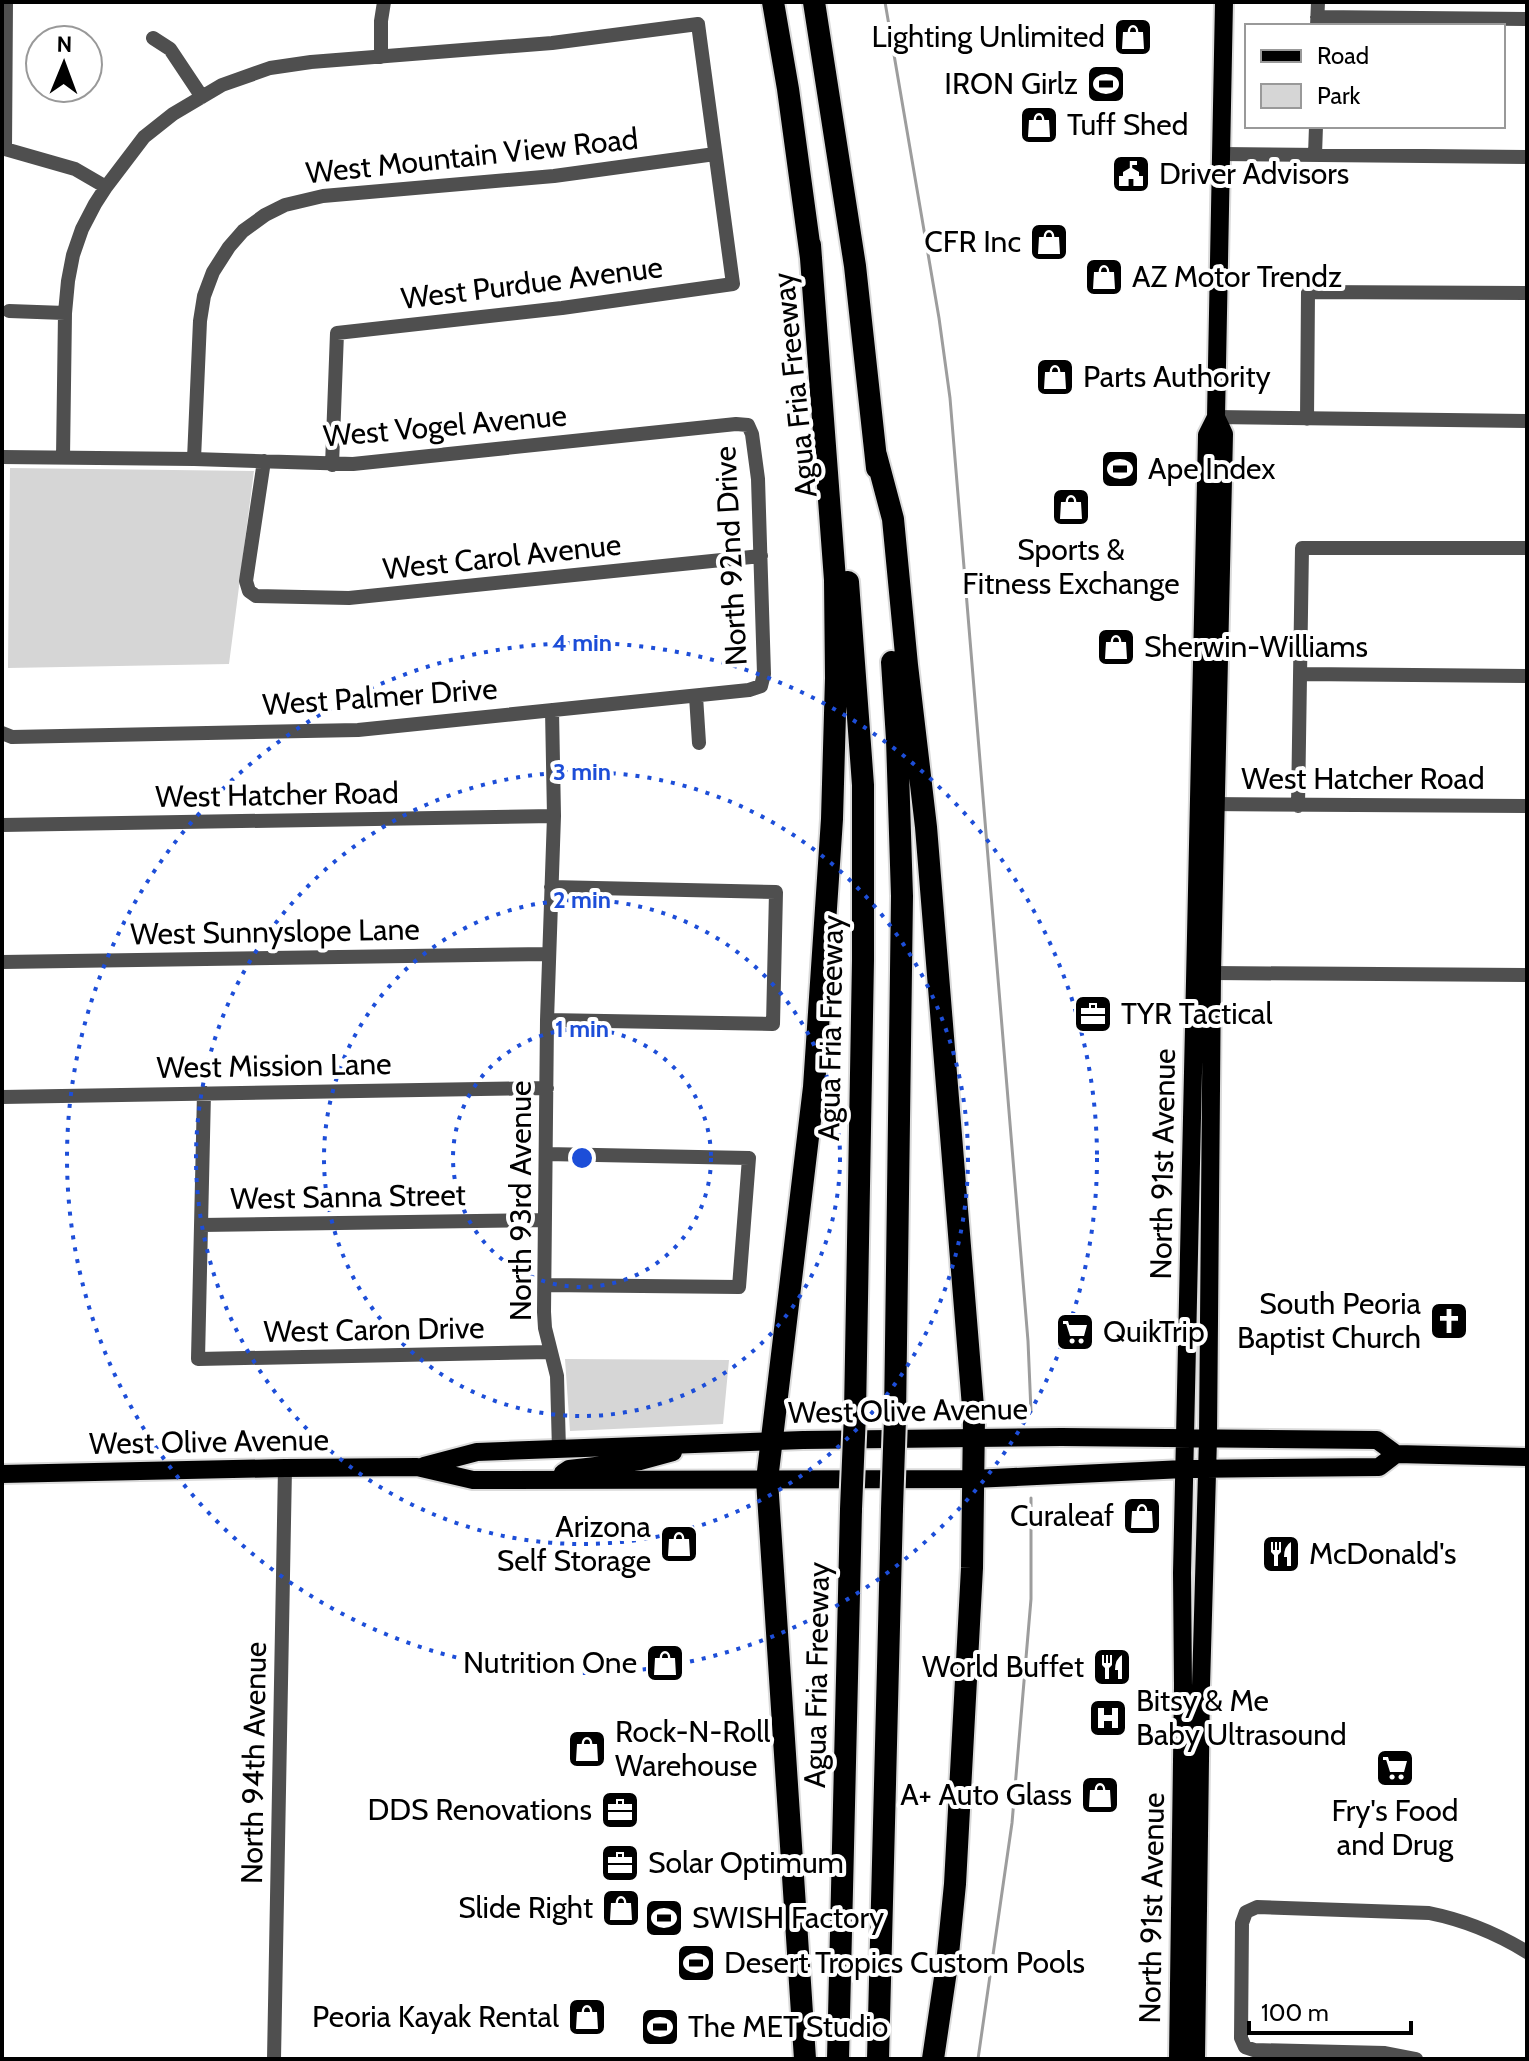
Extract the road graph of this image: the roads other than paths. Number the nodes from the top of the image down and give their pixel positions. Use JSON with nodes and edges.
{"nodes":[{"id":1,"x":6,"y":2,"type":"edge"},
{"id":2,"x":384,"y":2,"type":"edge"},
{"id":3,"x":773,"y":2,"type":"edge"},
{"id":4,"x":814,"y":2,"type":"edge"},
{"id":5,"x":1224,"y":2,"type":"edge"},
{"id":6,"x":1317,"y":15,"type":"edge"},
{"id":7,"x":1527,"y":19,"type":"edge"},
{"id":8,"x":153,"y":38,"type":"dead end"},
{"id":9,"x":381,"y":57,"type":"junction"},
{"id":10,"x":202,"y":97,"type":"junction"},
{"id":11,"x":1316,"y":128,"type":"edge"},
{"id":12,"x":715,"y":154,"type":"junction"},
{"id":13,"x":1221,"y":154,"type":"junction"},
{"id":14,"x":1315,"y":155,"type":"junction"},
{"id":15,"x":1527,"y":157,"type":"edge"},
{"id":16,"x":106,"y":187,"type":"junction"},
{"id":17,"x":810,"y":245,"type":"junction"},
{"id":18,"x":1527,"y":293,"type":"edge"},
{"id":19,"x":9,"y":311,"type":"dead end"},
{"id":20,"x":65,"y":313,"type":"junction"},
{"id":21,"x":1216,"y":417,"type":"junction"},
{"id":22,"x":1307,"y":419,"type":"junction"},
{"id":23,"x":1527,"y":421,"type":"edge"},
{"id":24,"x":748,"y":425,"type":"joint"},
{"id":25,"x":876,"y":455,"type":"junction"},
{"id":26,"x":2,"y":457,"type":"edge"},
{"id":27,"x":63,"y":457,"type":"junction"},
{"id":28,"x":194,"y":459,"type":"junction"},
{"id":29,"x":264,"y":461,"type":"junction"},
{"id":30,"x":332,"y":465,"type":"junction"},
{"id":31,"x":1527,"y":548,"type":"edge"},
{"id":32,"x":761,"y":556,"type":"junction"},
{"id":33,"x":1302,"y":674,"type":"junction"},
{"id":34,"x":1527,"y":676,"type":"edge"},
{"id":35,"x":761,"y":686,"type":"joint"},
{"id":36,"x":696,"y":696,"type":"junction"},
{"id":37,"x":552,"y":710,"type":"junction"},
{"id":38,"x":2,"y":733,"type":"edge"},
{"id":39,"x":699,"y":743,"type":"dead end"},
{"id":40,"x":1207,"y":804,"type":"junction"},
{"id":41,"x":1298,"y":806,"type":"junction"},
{"id":42,"x":1527,"y":806,"type":"edge"},
{"id":43,"x":554,"y":816,"type":"junction"},
{"id":44,"x":2,"y":825,"type":"edge"},
{"id":45,"x":551,"y":887,"type":"junction"},
{"id":46,"x":549,"y":954,"type":"junction"},
{"id":47,"x":2,"y":962,"type":"edge"},
{"id":48,"x":1203,"y":973,"type":"junction"},
{"id":49,"x":1527,"y":975,"type":"edge"},
{"id":50,"x":547,"y":1020,"type":"junction"},
{"id":51,"x":547,"y":1088,"type":"junction"},
{"id":52,"x":204,"y":1093,"type":"junction"},
{"id":53,"x":2,"y":1097,"type":"edge"},
{"id":54,"x":1201,"y":1128,"type":"junction"},
{"id":55,"x":546,"y":1154,"type":"junction"},
{"id":56,"x":545,"y":1220,"type":"junction"},
{"id":57,"x":201,"y":1225,"type":"junction"},
{"id":58,"x":1188,"y":1264,"type":"junction"},
{"id":59,"x":1210,"y":1264,"type":"junction"},
{"id":60,"x":545,"y":1285,"type":"junction"},
{"id":61,"x":551,"y":1352,"type":"junction"},
{"id":62,"x":974,"y":1438,"type":"junction"},
{"id":63,"x":1185,"y":1438,"type":"junction"},
{"id":64,"x":1208,"y":1438,"type":"junction"},
{"id":65,"x":771,"y":1441,"type":"junction"},
{"id":66,"x":691,"y":1445,"type":"junction"},
{"id":67,"x":559,"y":1450,"type":"junction"},
{"id":68,"x":1396,"y":1454,"type":"junction"},
{"id":69,"x":1527,"y":1457,"type":"edge"},
{"id":70,"x":417,"y":1467,"type":"junction"},
{"id":71,"x":285,"y":1468,"type":"junction"},
{"id":72,"x":1208,"y":1468,"type":"junction"},
{"id":73,"x":1184,"y":1469,"type":"junction"},
{"id":74,"x":2,"y":1474,"type":"edge"},
{"id":75,"x":973,"y":1479,"type":"junction"},
{"id":76,"x":561,"y":1480,"type":"junction"},
{"id":77,"x":767,"y":1480,"type":"junction"},
{"id":78,"x":1527,"y":1952,"type":"edge"},
{"id":79,"x":1313,"y":2055,"type":"edge"},
{"id":80,"x":274,"y":2059,"type":"edge"},
{"id":81,"x":805,"y":2059,"type":"edge"},
{"id":82,"x":838,"y":2059,"type":"edge"},
{"id":83,"x":878,"y":2059,"type":"edge"},
{"id":84,"x":933,"y":2059,"type":"edge"},
{"id":85,"x":1178,"y":2059,"type":"edge"},
{"id":86,"x":1196,"y":2059,"type":"edge"},
{"id":87,"x":1416,"y":2059,"type":"edge"}],
"edges":[{"from":1,"to":16,"type":"street"},
{"from":2,"to":9,"type":"street"},
{"from":3,"to":17,"type":"highway","name":"Agua Fria Freeway"},
{"from":4,"to":25,"type":"highway"},
{"from":5,"to":13,"type":"main road","name":"North 91st Avenue"},
{"from":6,"to":7,"type":"street"},
{"from":8,"to":10,"type":"street"},
{"from":9,"to":10,"type":"street"},
{"from":9,"to":12,"type":"street"},
{"from":10,"to":16,"type":"street"},
{"from":11,"to":14,"type":"street"},
{"from":12,"to":28,"type":"street","name":"West Mountain View Road"},
{"from":12,"to":30,"type":"street","name":"West Purdue Avenue"},
{"from":13,"to":14,"type":"street"},
{"from":13,"to":21,"type":"main road","name":"North 91st Avenue"},
{"from":14,"to":15,"type":"street"},
{"from":16,"to":20,"type":"street"},
{"from":17,"to":65,"type":"highway"},
{"from":17,"to":82,"type":"highway","name":"Agua Fria Freeway","bridge":true},
{"from":18,"to":22,"type":"street"},
{"from":19,"to":20,"type":"street"},
{"from":20,"to":27,"type":"street"},
{"from":21,"to":22,"type":"street"},
{"from":21,"to":40,"type":"main road","name":"North 91st Avenue"},
{"from":22,"to":23,"type":"street"},
{"from":24,"to":30,"type":"street","name":"West Vogel Avenue"},
{"from":24,"to":32,"type":"street","name":"North 92nd Drive"},
{"from":25,"to":62,"type":"highway"},
{"from":25,"to":83,"type":"highway","bridge":true},
{"from":26,"to":27,"type":"street","name":"West Vogel Avenue"},
{"from":27,"to":28,"type":"street","name":"West Vogel Avenue"},
{"from":28,"to":29,"type":"street","name":"West Vogel Avenue"},
{"from":29,"to":30,"type":"street","name":"West Vogel Avenue"},
{"from":29,"to":32,"type":"street","name":"West Carol Avenue"},
{"from":31,"to":33,"type":"street"},
{"from":32,"to":35,"type":"street","name":"North 92nd Drive"},
{"from":33,"to":34,"type":"street"},
{"from":33,"to":41,"type":"street"},
{"from":35,"to":36,"type":"street","name":"West Palmer Drive"},
{"from":36,"to":37,"type":"street","name":"West Palmer Drive"},
{"from":36,"to":39,"type":"street"},
{"from":37,"to":38,"type":"street","name":"West Palmer Drive"},
{"from":37,"to":43,"type":"street","name":"North 93rd Avenue"},
{"from":40,"to":41,"type":"street","name":"West Hatcher Road"},
{"from":40,"to":48,"type":"main road","name":"North 91st Avenue"},
{"from":41,"to":42,"type":"street","name":"West Hatcher Road"},
{"from":43,"to":44,"type":"street","name":"West Hatcher Road"},
{"from":43,"to":45,"type":"street","name":"North 93rd Avenue"},
{"from":45,"to":46,"type":"street","name":"North 93rd Avenue"},
{"from":45,"to":50,"type":"street"},
{"from":46,"to":47,"type":"street","name":"West Sunnyslope Lane"},
{"from":46,"to":50,"type":"street","name":"North 93rd Avenue"},
{"from":48,"to":49,"type":"street"},
{"from":48,"to":54,"type":"main road","name":"North 91st Avenue"},
{"from":50,"to":51,"type":"street","name":"North 93rd Avenue"},
{"from":51,"to":52,"type":"street","name":"West Mission Lane"},
{"from":51,"to":55,"type":"street","name":"North 93rd Avenue"},
{"from":52,"to":53,"type":"street","name":"West Mission Lane"},
{"from":52,"to":57,"type":"street"},
{"from":54,"to":58,"type":"main road","name":"North 91st Avenue"},
{"from":54,"to":59,"type":"main road","name":"North 91st Avenue"},
{"from":55,"to":56,"type":"street","name":"North 93rd Avenue"},
{"from":55,"to":60,"type":"street"},
{"from":56,"to":57,"type":"street","name":"West Sanna Street"},
{"from":56,"to":60,"type":"street","name":"North 93rd Avenue"},
{"from":57,"to":61,"type":"street","name":"West Caron Drive"},
{"from":58,"to":59,"type":"main road"},
{"from":58,"to":63,"type":"main road","name":"North 91st Avenue"},
{"from":59,"to":64,"type":"main road","name":"North 91st Avenue"},
{"from":60,"to":61,"type":"street","name":"North 93rd Avenue"},
{"from":61,"to":67,"type":"street","name":"North 93rd Avenue"},
{"from":62,"to":63,"type":"main road","name":"West Olive Avenue"},
{"from":62,"to":65,"type":"main road","name":"West Olive Avenue"},
{"from":62,"to":75,"type":"highway"},
{"from":63,"to":64,"type":"main road","name":"West Olive Avenue"},
{"from":63,"to":73,"type":"main road","name":"North 91st Avenue"},
{"from":64,"to":68,"type":"main road","name":"West Olive Avenue"},
{"from":64,"to":72,"type":"main road","name":"North 91st Avenue"},
{"from":65,"to":66,"type":"main road","name":"West Olive Avenue"},
{"from":65,"to":77,"type":"highway"},
{"from":66,"to":67,"type":"main road","name":"West Olive Avenue"},
{"from":66,"to":76,"type":"main road"},
{"from":67,"to":70,"type":"main road","name":"West Olive Avenue"},
{"from":68,"to":69,"type":"main road","name":"West Olive Avenue"},
{"from":68,"to":72,"type":"main road","name":"West Olive Avenue"},
{"from":70,"to":71,"type":"main road","name":"West Olive Avenue"},
{"from":70,"to":76,"type":"main road","name":"West Olive Avenue"},
{"from":71,"to":74,"type":"main road","name":"West Olive Avenue"},
{"from":71,"to":80,"type":"street","name":"North 94th Avenue"},
{"from":72,"to":73,"type":"main road","name":"West Olive Avenue"},
{"from":72,"to":86,"type":"main road","name":"North 91st Avenue"},
{"from":73,"to":75,"type":"main road","name":"West Olive Avenue"},
{"from":73,"to":85,"type":"main road","name":"North 91st Avenue"},
{"from":75,"to":77,"type":"main road","name":"West Olive Avenue"},
{"from":75,"to":84,"type":"highway"},
{"from":76,"to":77,"type":"main road","name":"West Olive Avenue"},
{"from":77,"to":81,"type":"highway"},
{"from":78,"to":79,"type":"street"},
{"from":79,"to":87,"type":"street"}]}
